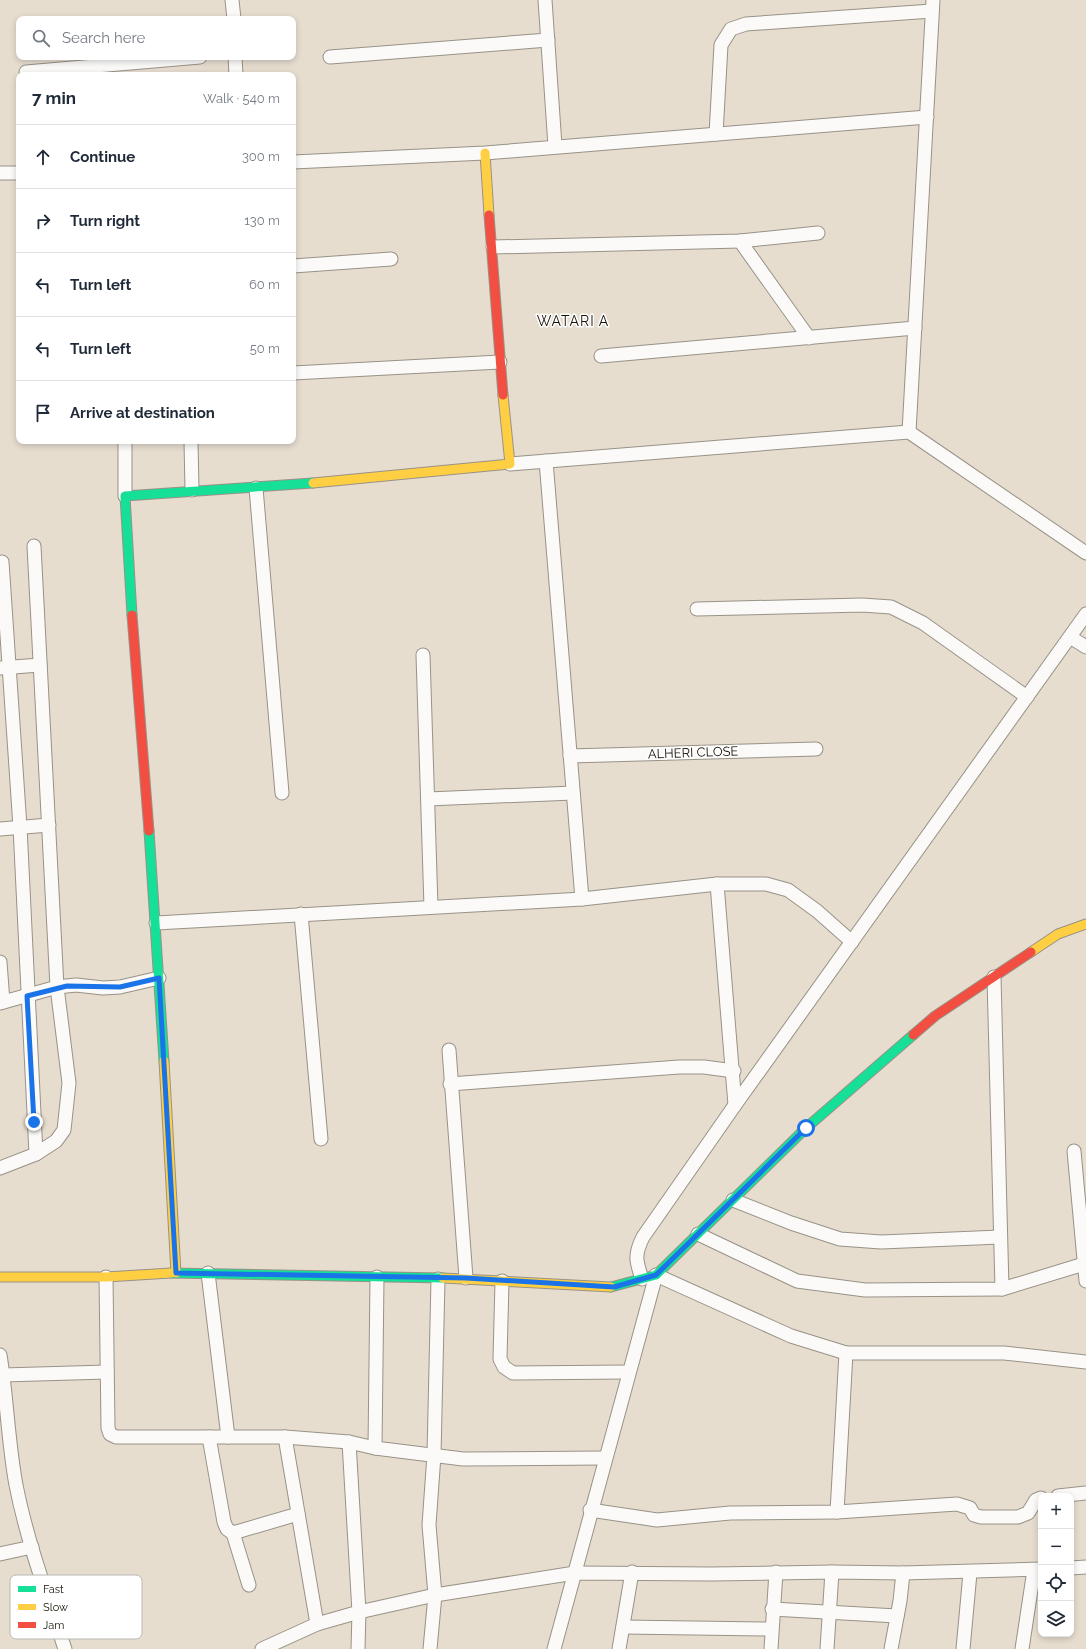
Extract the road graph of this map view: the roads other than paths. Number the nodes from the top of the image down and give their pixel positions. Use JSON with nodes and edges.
{"nodes":[{"id":1,"x":232,"y":0,"type":"edge"},
{"id":2,"x":545,"y":0,"type":"edge"},
{"id":3,"x":933,"y":6,"type":"edge"},
{"id":4,"x":234,"y":16,"type":"edge"},
{"id":5,"x":548,"y":40,"type":"junction"},
{"id":6,"x":330,"y":57,"type":"dead end"},
{"id":7,"x":165,"y":60,"type":"edge"},
{"id":8,"x":235,"y":60,"type":"edge"},
{"id":9,"x":26,"y":72,"type":"dead end"},
{"id":10,"x":236,"y":72,"type":"edge"},
{"id":11,"x":927,"y":117,"type":"junction"},
{"id":12,"x":716,"y":134,"type":"junction"},
{"id":13,"x":555,"y":146,"type":"junction"},
{"id":14,"x":485,"y":153,"type":"junction"},
{"id":15,"x":296,"y":162,"type":"edge"},
{"id":16,"x":0,"y":173,"type":"edge"},
{"id":17,"x":16,"y":173,"type":"edge"},
{"id":18,"x":818,"y":233,"type":"dead end"},
{"id":19,"x":740,"y":241,"type":"junction"},
{"id":20,"x":493,"y":248,"type":"junction"},
{"id":21,"x":391,"y":259,"type":"dead end"},
{"id":22,"x":296,"y":266,"type":"edge"},
{"id":23,"x":915,"y":328,"type":"junction"},
{"id":24,"x":809,"y":338,"type":"junction"},
{"id":25,"x":601,"y":356,"type":"dead end"},
{"id":26,"x":500,"y":362,"type":"junction"},
{"id":27,"x":296,"y":373,"type":"edge"},
{"id":28,"x":909,"y":432,"type":"junction"},
{"id":29,"x":125,"y":444,"type":"edge"},
{"id":30,"x":191,"y":444,"type":"edge"},
{"id":31,"x":546,"y":461,"type":"junction"},
{"id":32,"x":510,"y":464,"type":"junction"},
{"id":33,"x":256,"y":488,"type":"junction"},
{"id":34,"x":192,"y":490,"type":"junction"},
{"id":35,"x":125,"y":496,"type":"junction"},
{"id":36,"x":34,"y":546,"type":"dead end"},
{"id":37,"x":1086,"y":553,"type":"edge"},
{"id":38,"x":2,"y":562,"type":"dead end"},
{"id":39,"x":698,"y":609,"type":"dead end"},
{"id":40,"x":1086,"y":614,"type":"edge"},
{"id":41,"x":1070,"y":637,"type":"junction"},
{"id":42,"x":1086,"y":647,"type":"edge"},
{"id":43,"x":423,"y":655,"type":"dead end"},
{"id":44,"x":40,"y":665,"type":"junction"},
{"id":45,"x":4,"y":667,"type":"edge"},
{"id":46,"x":1027,"y":697,"type":"junction"},
{"id":47,"x":816,"y":749,"type":"dead end"},
{"id":48,"x":570,"y":756,"type":"junction"},
{"id":49,"x":282,"y":793,"type":"dead end"},
{"id":50,"x":574,"y":793,"type":"junction"},
{"id":51,"x":428,"y":799,"type":"junction"},
{"id":52,"x":49,"y":825,"type":"junction"},
{"id":53,"x":20,"y":827,"type":"junction"},
{"id":54,"x":0,"y":829,"type":"edge"},
{"id":55,"x":717,"y":884,"type":"junction"},
{"id":56,"x":582,"y":899,"type":"junction"},
{"id":57,"x":431,"y":907,"type":"junction"},
{"id":58,"x":301,"y":914,"type":"junction"},
{"id":59,"x":156,"y":923,"type":"junction"},
{"id":60,"x":1086,"y":924,"type":"edge"},
{"id":61,"x":852,"y":942,"type":"junction"},
{"id":62,"x":0,"y":962,"type":"edge"},
{"id":63,"x":994,"y":977,"type":"junction"},
{"id":64,"x":159,"y":978,"type":"junction"},
{"id":65,"x":57,"y":987,"type":"junction"},
{"id":66,"x":27,"y":996,"type":"junction"},
{"id":67,"x":1,"y":1003,"type":"edge"},
{"id":68,"x":449,"y":1050,"type":"dead end"},
{"id":69,"x":734,"y":1071,"type":"junction"},
{"id":70,"x":450,"y":1084,"type":"junction"},
{"id":71,"x":735,"y":1105,"type":"junction"},
{"id":72,"x":322,"y":1139,"type":"dead end"},
{"id":73,"x":1074,"y":1151,"type":"dead end"},
{"id":74,"x":36,"y":1154,"type":"junction"},
{"id":75,"x":0,"y":1168,"type":"edge"},
{"id":76,"x":732,"y":1200,"type":"junction"},
{"id":77,"x":1083,"y":1220,"type":"edge"},
{"id":78,"x":698,"y":1234,"type":"junction"},
{"id":79,"x":1000,"y":1237,"type":"junction"},
{"id":80,"x":1084,"y":1264,"type":"junction"},
{"id":81,"x":176,"y":1273,"type":"junction"},
{"id":82,"x":208,"y":1273,"type":"junction"},
{"id":83,"x":656,"y":1275,"type":"junction"},
{"id":84,"x":106,"y":1277,"type":"junction"},
{"id":85,"x":377,"y":1277,"type":"junction"},
{"id":86,"x":0,"y":1278,"type":"edge"},
{"id":87,"x":466,"y":1278,"type":"junction"},
{"id":88,"x":438,"y":1279,"type":"junction"},
{"id":89,"x":642,"y":1279,"type":"junction"},
{"id":90,"x":502,"y":1281,"type":"junction"},
{"id":91,"x":1086,"y":1282,"type":"edge"},
{"id":92,"x":1002,"y":1289,"type":"junction"},
{"id":93,"x":846,"y":1353,"type":"junction"},
{"id":94,"x":0,"y":1355,"type":"edge"},
{"id":95,"x":1086,"y":1362,"type":"edge"},
{"id":96,"x":107,"y":1372,"type":"junction"},
{"id":97,"x":628,"y":1372,"type":"junction"},
{"id":98,"x":3,"y":1375,"type":"junction"},
{"id":99,"x":285,"y":1436,"type":"junction"},
{"id":100,"x":209,"y":1437,"type":"junction"},
{"id":101,"x":228,"y":1437,"type":"junction"},
{"id":102,"x":349,"y":1442,"type":"junction"},
{"id":103,"x":375,"y":1448,"type":"junction"},
{"id":104,"x":434,"y":1455,"type":"junction"},
{"id":105,"x":605,"y":1458,"type":"junction"},
{"id":106,"x":1086,"y":1493,"type":"edge"},
{"id":107,"x":1074,"y":1494,"type":"edge"},
{"id":108,"x":1038,"y":1499,"type":"edge"},
{"id":109,"x":590,"y":1510,"type":"junction"},
{"id":110,"x":837,"y":1512,"type":"junction"},
{"id":111,"x":298,"y":1514,"type":"junction"},
{"id":112,"x":233,"y":1533,"type":"junction"},
{"id":113,"x":32,"y":1547,"type":"junction"},
{"id":114,"x":0,"y":1554,"type":"edge"},
{"id":115,"x":1086,"y":1567,"type":"edge"},
{"id":116,"x":1074,"y":1568,"type":"edge"},
{"id":117,"x":1037,"y":1570,"type":"edge"},
{"id":118,"x":632,"y":1572,"type":"junction"},
{"id":119,"x":776,"y":1572,"type":"junction"},
{"id":120,"x":832,"y":1572,"type":"junction"},
{"id":121,"x":970,"y":1572,"type":"junction"},
{"id":122,"x":575,"y":1573,"type":"junction"},
{"id":123,"x":903,"y":1574,"type":"junction"},
{"id":124,"x":41,"y":1575,"type":"edge"},
{"id":125,"x":249,"y":1585,"type":"dead end"},
{"id":126,"x":435,"y":1595,"type":"junction"},
{"id":127,"x":772,"y":1610,"type":"junction"},
{"id":128,"x":359,"y":1612,"type":"junction"},
{"id":129,"x":829,"y":1612,"type":"junction"},
{"id":130,"x":897,"y":1616,"type":"junction"},
{"id":131,"x":317,"y":1624,"type":"junction"},
{"id":132,"x":623,"y":1628,"type":"junction"},
{"id":133,"x":771,"y":1629,"type":"junction"},
{"id":134,"x":62,"y":1639,"type":"edge"},
{"id":135,"x":65,"y":1649,"type":"edge"},
{"id":136,"x":262,"y":1649,"type":"edge"},
{"id":137,"x":358,"y":1649,"type":"edge"},
{"id":138,"x":430,"y":1649,"type":"edge"},
{"id":139,"x":554,"y":1649,"type":"edge"},
{"id":140,"x":619,"y":1649,"type":"edge"},
{"id":141,"x":771,"y":1649,"type":"edge"},
{"id":142,"x":827,"y":1649,"type":"edge"},
{"id":143,"x":891,"y":1649,"type":"edge"},
{"id":144,"x":962,"y":1649,"type":"edge"},
{"id":145,"x":1022,"y":1649,"type":"edge"}],
"edges":[{"from":1,"to":4,"type":"street"},
{"from":2,"to":5,"type":"street"},
{"from":3,"to":11,"type":"street"},
{"from":3,"to":12,"type":"street"},
{"from":5,"to":6,"type":"street"},
{"from":5,"to":13,"type":"street"},
{"from":7,"to":9,"type":"street"},
{"from":8,"to":10,"type":"street"},
{"from":11,"to":12,"type":"street"},
{"from":11,"to":23,"type":"street"},
{"from":12,"to":13,"type":"street"},
{"from":13,"to":14,"type":"street"},
{"from":14,"to":15,"type":"street"},
{"from":14,"to":20,"type":"street"},
{"from":16,"to":17,"type":"street"},
{"from":18,"to":19,"type":"street"},
{"from":19,"to":20,"type":"street"},
{"from":19,"to":24,"type":"street"},
{"from":20,"to":26,"type":"street"},
{"from":21,"to":22,"type":"street"},
{"from":23,"to":24,"type":"street"},
{"from":23,"to":28,"type":"street"},
{"from":24,"to":25,"type":"street"},
{"from":26,"to":27,"type":"street"},
{"from":26,"to":32,"type":"street"},
{"from":28,"to":31,"type":"street"},
{"from":28,"to":37,"type":"street"},
{"from":29,"to":35,"type":"street"},
{"from":30,"to":34,"type":"street"},
{"from":31,"to":32,"type":"street"},
{"from":31,"to":48,"type":"street"},
{"from":32,"to":33,"type":"street"},
{"from":33,"to":34,"type":"street"},
{"from":33,"to":49,"type":"street"},
{"from":34,"to":35,"type":"street"},
{"from":35,"to":59,"type":"street"},
{"from":36,"to":44,"type":"street"},
{"from":38,"to":45,"type":"street"},
{"from":39,"to":46,"type":"street"},
{"from":40,"to":41,"type":"street"},
{"from":41,"to":42,"type":"street"},
{"from":41,"to":46,"type":"street"},
{"from":43,"to":51,"type":"street"},
{"from":44,"to":45,"type":"street"},
{"from":44,"to":52,"type":"street"},
{"from":45,"to":53,"type":"street"},
{"from":46,"to":61,"type":"street"},
{"from":47,"to":48,"type":"street","name":"ALHERI CLOSE"},
{"from":48,"to":50,"type":"street"},
{"from":50,"to":51,"type":"street"},
{"from":50,"to":56,"type":"street"},
{"from":51,"to":57,"type":"street"},
{"from":52,"to":53,"type":"street"},
{"from":52,"to":65,"type":"street"},
{"from":53,"to":54,"type":"street"},
{"from":53,"to":66,"type":"street"},
{"from":55,"to":56,"type":"street"},
{"from":55,"to":61,"type":"street"},
{"from":55,"to":69,"type":"street"},
{"from":56,"to":57,"type":"street"},
{"from":57,"to":58,"type":"street"},
{"from":58,"to":59,"type":"street"},
{"from":58,"to":72,"type":"street"},
{"from":59,"to":64,"type":"street"},
{"from":60,"to":63,"type":"street"},
{"from":61,"to":71,"type":"street"},
{"from":62,"to":67,"type":"street"},
{"from":63,"to":76,"type":"street"},
{"from":63,"to":79,"type":"street"},
{"from":64,"to":65,"type":"street"},
{"from":64,"to":81,"type":"street"},
{"from":65,"to":66,"type":"street"},
{"from":65,"to":74,"type":"street"},
{"from":66,"to":67,"type":"street"},
{"from":66,"to":74,"type":"street"},
{"from":68,"to":70,"type":"street"},
{"from":69,"to":70,"type":"street"},
{"from":69,"to":71,"type":"street"},
{"from":70,"to":87,"type":"street"},
{"from":71,"to":89,"type":"street"},
{"from":73,"to":77,"type":"street"},
{"from":74,"to":75,"type":"street"},
{"from":76,"to":78,"type":"street"},
{"from":76,"to":79,"type":"street"},
{"from":77,"to":80,"type":"street"},
{"from":78,"to":83,"type":"street"},
{"from":78,"to":92,"type":"street"},
{"from":79,"to":92,"type":"street"},
{"from":80,"to":91,"type":"street"},
{"from":80,"to":92,"type":"street"},
{"from":81,"to":82,"type":"street"},
{"from":81,"to":84,"type":"street"},
{"from":82,"to":85,"type":"street"},
{"from":82,"to":101,"type":"street"},
{"from":83,"to":89,"type":"street"},
{"from":83,"to":93,"type":"street"},
{"from":83,"to":97,"type":"street"},
{"from":84,"to":86,"type":"street"},
{"from":84,"to":96,"type":"street"},
{"from":85,"to":88,"type":"street"},
{"from":85,"to":103,"type":"street"},
{"from":87,"to":88,"type":"street"},
{"from":87,"to":90,"type":"street"},
{"from":88,"to":104,"type":"street"},
{"from":89,"to":90,"type":"street"},
{"from":90,"to":97,"type":"street"},
{"from":93,"to":95,"type":"street"},
{"from":93,"to":110,"type":"street"},
{"from":94,"to":98,"type":"street"},
{"from":96,"to":98,"type":"street"},
{"from":96,"to":100,"type":"street"},
{"from":97,"to":105,"type":"street"},
{"from":98,"to":113,"type":"street"},
{"from":99,"to":101,"type":"street"},
{"from":99,"to":102,"type":"street"},
{"from":99,"to":111,"type":"street"},
{"from":100,"to":101,"type":"street"},
{"from":100,"to":112,"type":"street"},
{"from":102,"to":103,"type":"street"},
{"from":102,"to":128,"type":"street"},
{"from":103,"to":104,"type":"street"},
{"from":104,"to":105,"type":"street"},
{"from":104,"to":126,"type":"street"},
{"from":105,"to":109,"type":"street"},
{"from":106,"to":107,"type":"street"},
{"from":108,"to":110,"type":"street"},
{"from":109,"to":110,"type":"street"},
{"from":109,"to":122,"type":"street"},
{"from":111,"to":112,"type":"street"},
{"from":111,"to":131,"type":"street"},
{"from":112,"to":125,"type":"street"},
{"from":113,"to":114,"type":"street"},
{"from":113,"to":124,"type":"street"},
{"from":115,"to":116,"type":"street"},
{"from":117,"to":121,"type":"street"},
{"from":117,"to":145,"type":"street"},
{"from":118,"to":119,"type":"street"},
{"from":118,"to":122,"type":"street"},
{"from":118,"to":132,"type":"street"},
{"from":119,"to":120,"type":"street"},
{"from":119,"to":127,"type":"street"},
{"from":120,"to":123,"type":"street"},
{"from":120,"to":129,"type":"street"},
{"from":121,"to":123,"type":"street"},
{"from":121,"to":144,"type":"street"},
{"from":122,"to":126,"type":"street"},
{"from":122,"to":139,"type":"street"},
{"from":123,"to":130,"type":"street"},
{"from":126,"to":128,"type":"street"},
{"from":126,"to":138,"type":"street"},
{"from":127,"to":129,"type":"street"},
{"from":127,"to":133,"type":"street"},
{"from":128,"to":131,"type":"street"},
{"from":128,"to":137,"type":"street"},
{"from":129,"to":130,"type":"street"},
{"from":129,"to":142,"type":"street"},
{"from":130,"to":143,"type":"street"},
{"from":131,"to":136,"type":"street"},
{"from":132,"to":133,"type":"street"},
{"from":132,"to":140,"type":"street"},
{"from":133,"to":141,"type":"street"},
{"from":134,"to":135,"type":"street"}]}
